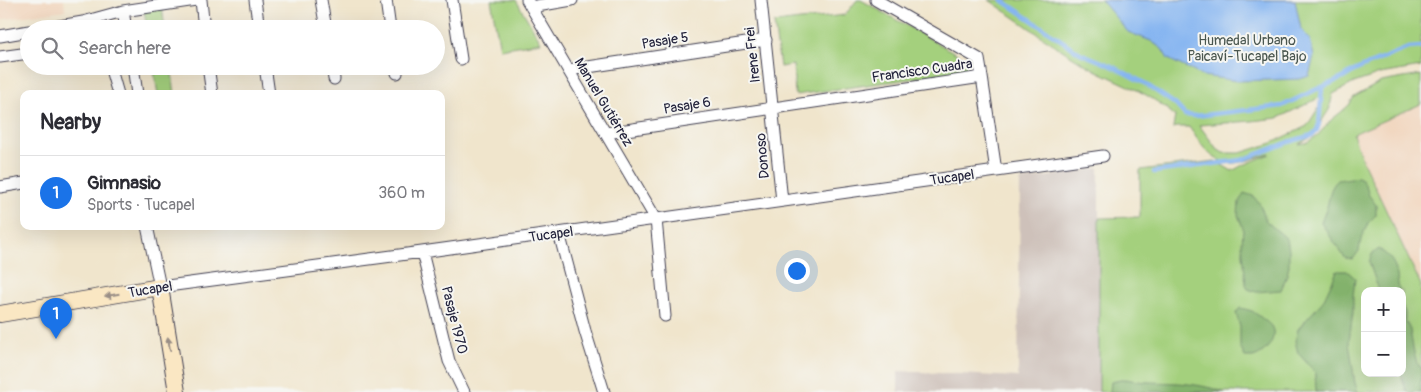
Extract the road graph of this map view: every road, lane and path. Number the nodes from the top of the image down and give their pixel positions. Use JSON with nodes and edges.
{"nodes":[{"id":1,"x":196,"y":0,"type":"edge"},
{"id":2,"x":201,"y":0,"type":"edge"},
{"id":3,"x":255,"y":0,"type":"edge"},
{"id":4,"x":320,"y":0,"type":"edge"},
{"id":5,"x":386,"y":0,"type":"edge"},
{"id":6,"x":452,"y":0,"type":"edge"},
{"id":7,"x":572,"y":0,"type":"edge"},
{"id":8,"x":761,"y":0,"type":"edge"},
{"id":9,"x":876,"y":0,"type":"edge"},
{"id":10,"x":529,"y":3,"type":"edge"},
{"id":11,"x":123,"y":10,"type":"junction"},
{"id":12,"x":89,"y":20,"type":"edge"},
{"id":13,"x":125,"y":20,"type":"edge"},
{"id":14,"x":203,"y":20,"type":"edge"},
{"id":15,"x":258,"y":20,"type":"edge"},
{"id":16,"x":324,"y":20,"type":"edge"},
{"id":17,"x":389,"y":20,"type":"edge"},
{"id":18,"x":20,"y":33,"type":"edge"},
{"id":19,"x":0,"y":36,"type":"edge"},
{"id":20,"x":766,"y":40,"type":"junction"},
{"id":21,"x":20,"y":54,"type":"edge"},
{"id":22,"x":0,"y":57,"type":"edge"},
{"id":23,"x":461,"y":59,"type":"dead end"},
{"id":24,"x":568,"y":70,"type":"junction"},
{"id":25,"x":113,"y":75,"type":"edge"},
{"id":26,"x":134,"y":75,"type":"edge"},
{"id":27,"x":209,"y":75,"type":"edge"},
{"id":28,"x":266,"y":75,"type":"edge"},
{"id":29,"x":333,"y":75,"type":"edge"},
{"id":30,"x":982,"y":76,"type":"junction"},
{"id":31,"x":334,"y":79,"type":"dead end"},
{"id":32,"x":117,"y":90,"type":"edge"},
{"id":33,"x":136,"y":90,"type":"edge"},
{"id":34,"x":211,"y":90,"type":"edge"},
{"id":35,"x":268,"y":90,"type":"edge"},
{"id":36,"x":773,"y":108,"type":"junction"},
{"id":37,"x":606,"y":133,"type":"junction"},
{"id":38,"x":1103,"y":156,"type":"dead end"},
{"id":39,"x":996,"y":171,"type":"junction"},
{"id":40,"x":20,"y":184,"type":"edge"},
{"id":41,"x":0,"y":187,"type":"edge"},
{"id":42,"x":782,"y":201,"type":"junction"},
{"id":43,"x":656,"y":218,"type":"junction"},
{"id":44,"x":148,"y":230,"type":"edge"},
{"id":45,"x":560,"y":233,"type":"junction"},
{"id":46,"x":422,"y":252,"type":"junction"},
{"id":47,"x":160,"y":287,"type":"junction"},
{"id":48,"x":0,"y":314,"type":"edge"},
{"id":49,"x":666,"y":316,"type":"dead end"},
{"id":50,"x":177,"y":392,"type":"edge"},
{"id":51,"x":464,"y":392,"type":"edge"},
{"id":52,"x":604,"y":392,"type":"edge"}],
"edges":[{"from":1,"to":11,"type":"street"},
{"from":2,"to":14,"type":"street"},
{"from":3,"to":15,"type":"street"},
{"from":4,"to":16,"type":"street"},
{"from":5,"to":17,"type":"street"},
{"from":6,"to":23,"type":"street"},
{"from":7,"to":10,"type":"street"},
{"from":8,"to":20,"type":"street","name":"Irene Frei"},
{"from":9,"to":30,"type":"street"},
{"from":10,"to":24,"type":"street","name":"Manuel Gutiérrez"},
{"from":11,"to":12,"type":"street"},
{"from":11,"to":13,"type":"street"},
{"from":18,"to":19,"type":"street"},
{"from":20,"to":24,"type":"street","name":"Pasaje 5"},
{"from":20,"to":36,"type":"street","name":"Irene Frei"},
{"from":21,"to":22,"type":"street"},
{"from":24,"to":37,"type":"street","name":"Manuel Gutiérrez"},
{"from":25,"to":32,"type":"street"},
{"from":26,"to":33,"type":"street"},
{"from":27,"to":34,"type":"street"},
{"from":28,"to":35,"type":"street"},
{"from":29,"to":31,"type":"street"},
{"from":30,"to":36,"type":"street","name":"Francisco Cuadra"},
{"from":30,"to":39,"type":"street","name":"Francisco Cuadra"},
{"from":36,"to":37,"type":"street","name":"Pasaje 6"},
{"from":36,"to":42,"type":"street","name":"Donoso"},
{"from":37,"to":43,"type":"street","name":"Manuel Gutiérrez"},
{"from":38,"to":39,"type":"street","name":"Tucapel"},
{"from":39,"to":42,"type":"street","name":"Tucapel"},
{"from":40,"to":41,"type":"street"},
{"from":42,"to":43,"type":"street","name":"Tucapel"},
{"from":43,"to":45,"type":"street","name":"Tucapel"},
{"from":43,"to":49,"type":"street"},
{"from":44,"to":47,"type":"street"},
{"from":45,"to":46,"type":"street","name":"Tucapel"},
{"from":45,"to":52,"type":"street"},
{"from":46,"to":47,"type":"street","name":"Tucapel"},
{"from":46,"to":51,"type":"street","name":"Pasaje 1970"},
{"from":47,"to":48,"type":"main road","name":"Tucapel","one_way":true},
{"from":50,"to":47,"type":"main road","one_way":true}]}
